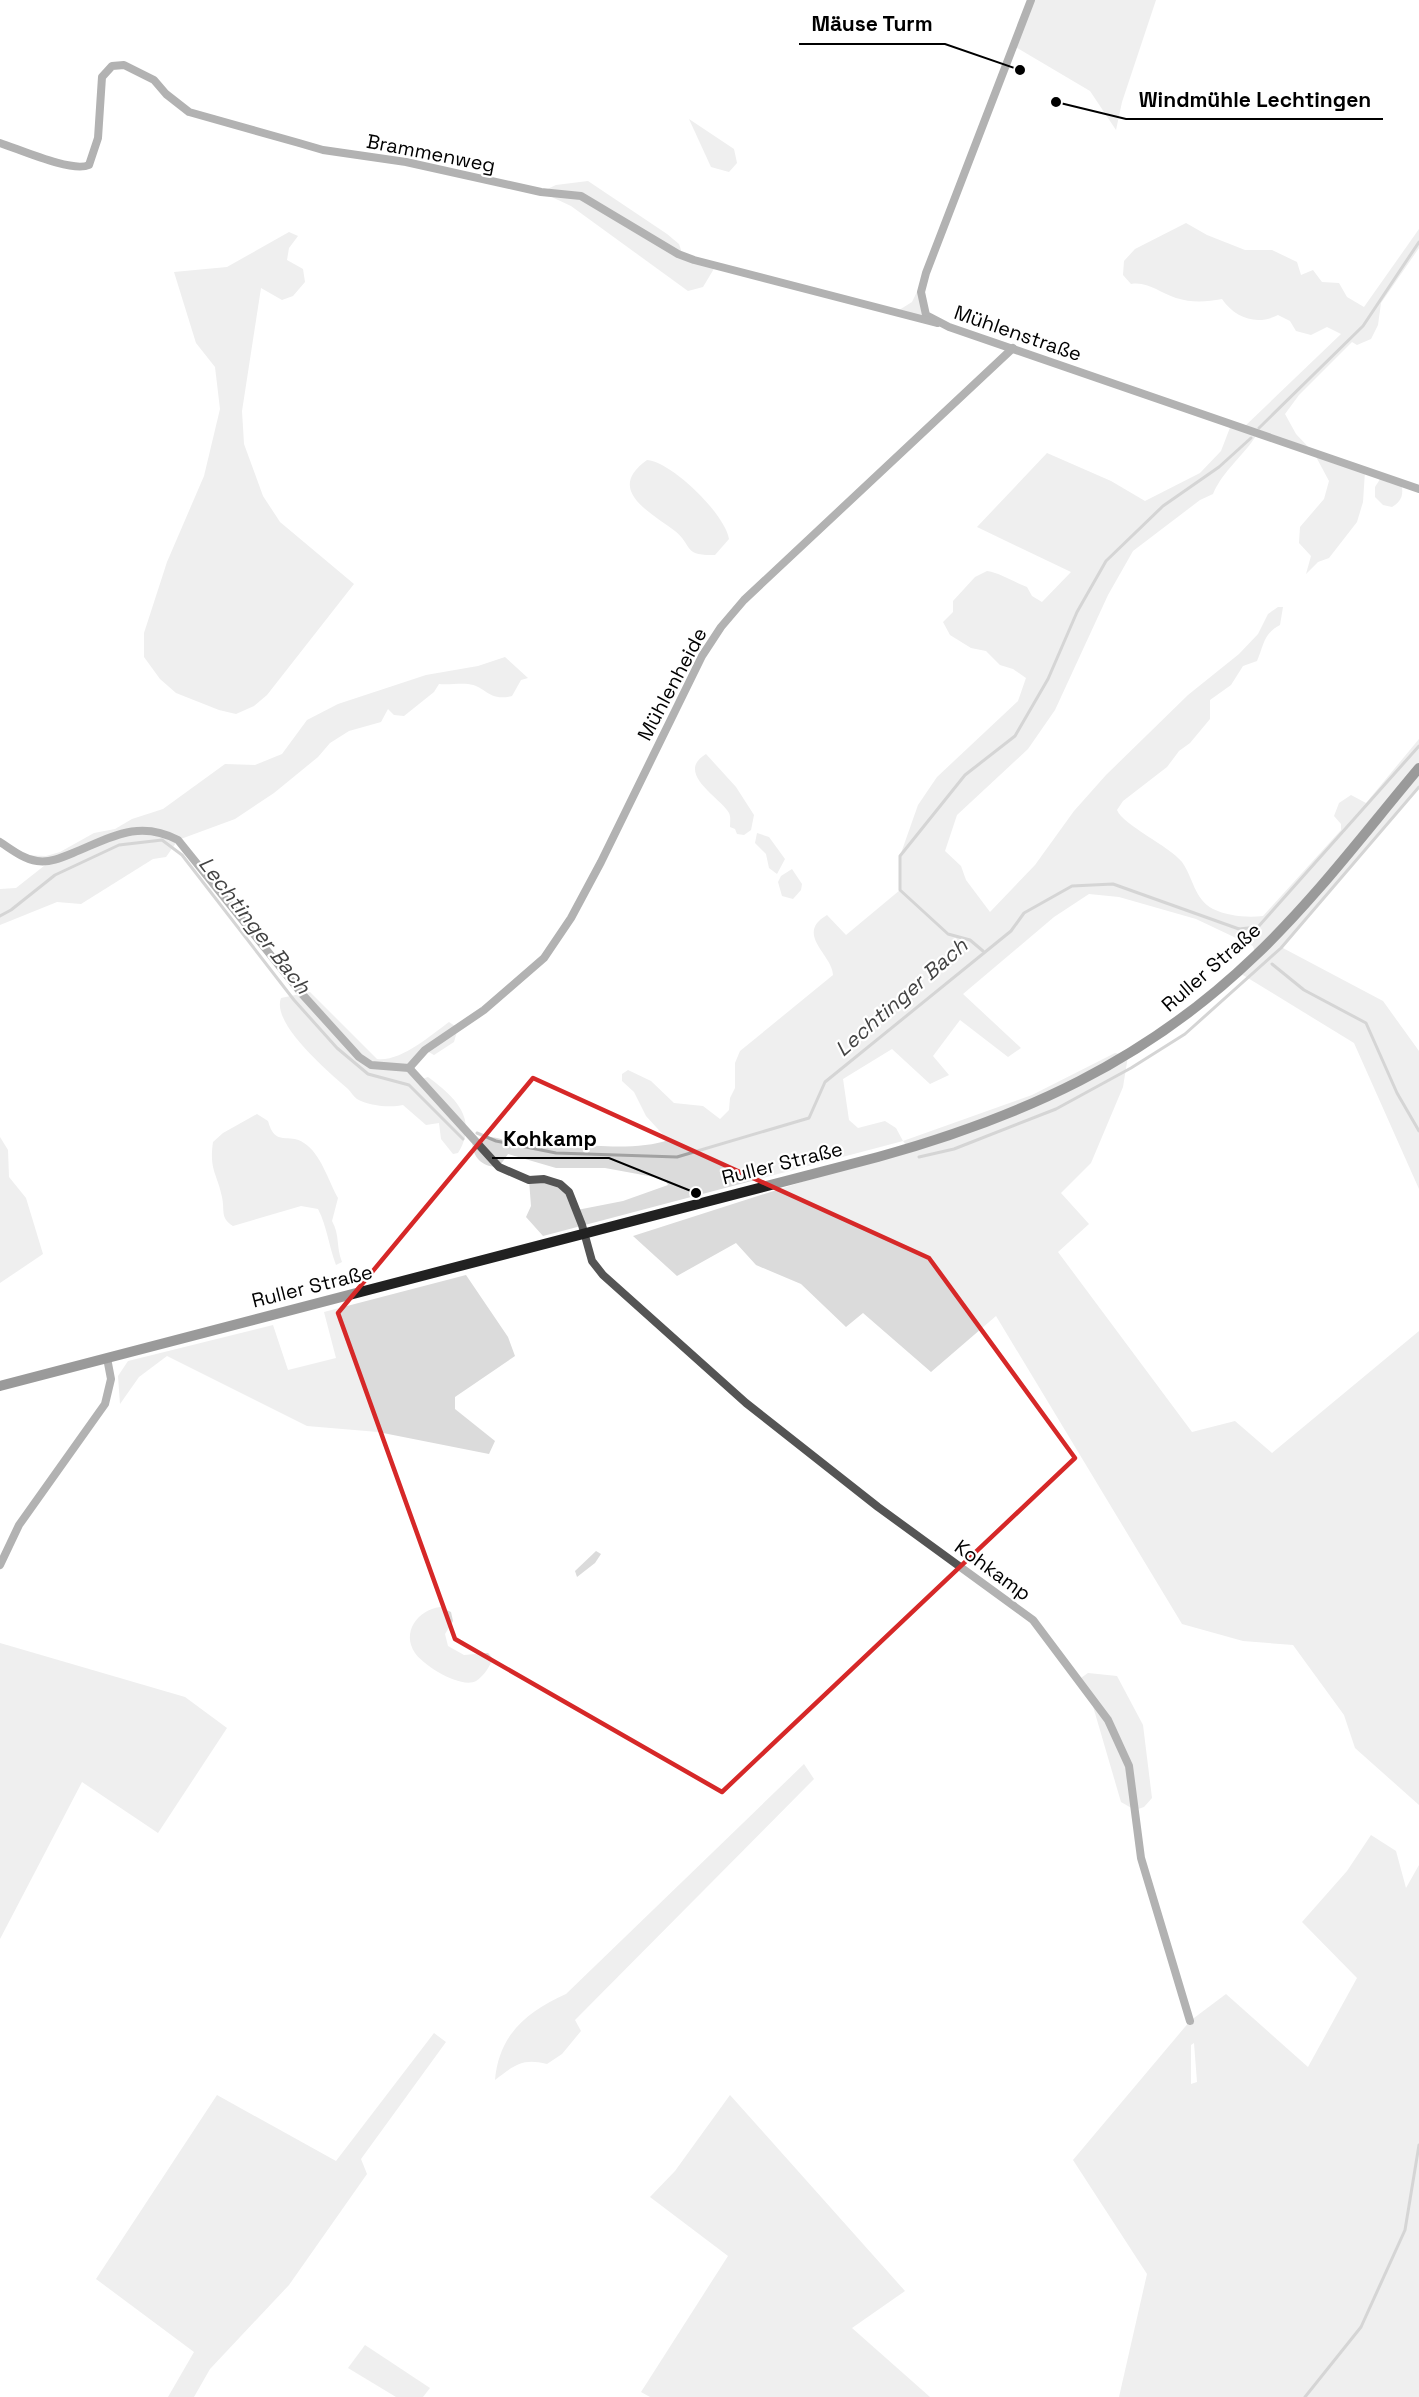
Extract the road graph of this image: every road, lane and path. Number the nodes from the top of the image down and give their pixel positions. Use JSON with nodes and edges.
{"nodes":[{"id":1,"x":1031,"y":0,"type":"edge"},
{"id":2,"x":0,"y":143,"type":"edge"},
{"id":3,"x":937,"y":323,"type":"junction"},
{"id":4,"x":1013,"y":348,"type":"junction"},
{"id":5,"x":1419,"y":489,"type":"edge"},
{"id":6,"x":1419,"y":768,"type":"edge"},
{"id":7,"x":0,"y":842,"type":"edge"},
{"id":8,"x":409,"y":1068,"type":"junction"},
{"id":9,"x":584,"y":1235,"type":"junction"},
{"id":10,"x":107,"y":1358,"type":"junction"},
{"id":11,"x":0,"y":1386,"type":"edge"},
{"id":12,"x":0,"y":1565,"type":"edge"},
{"id":13,"x":1190,"y":2021,"type":"dead end"}],
"edges":[{"from":1,"to":3,"type":"street","name":"Mühlenstraße"},
{"from":2,"to":3,"type":"street","name":"Brammenweg"},
{"from":3,"to":4,"type":"street","name":"Mühlenstraße"},
{"from":4,"to":5,"type":"street","name":"Mühlenstraße"},
{"from":4,"to":8,"type":"street","name":"Mühlenheide"},
{"from":6,"to":9,"type":"main road","name":"Ruller Straße"},
{"from":7,"to":8,"type":"street"},
{"from":8,"to":9,"type":"street","name":"Kohkamp"},
{"from":9,"to":10,"type":"main road","name":"Ruller Straße"},
{"from":9,"to":13,"type":"street","name":"Kohkamp"},
{"from":10,"to":11,"type":"main road","name":"Ruller Straße"},
{"from":10,"to":12,"type":"street"}]}
